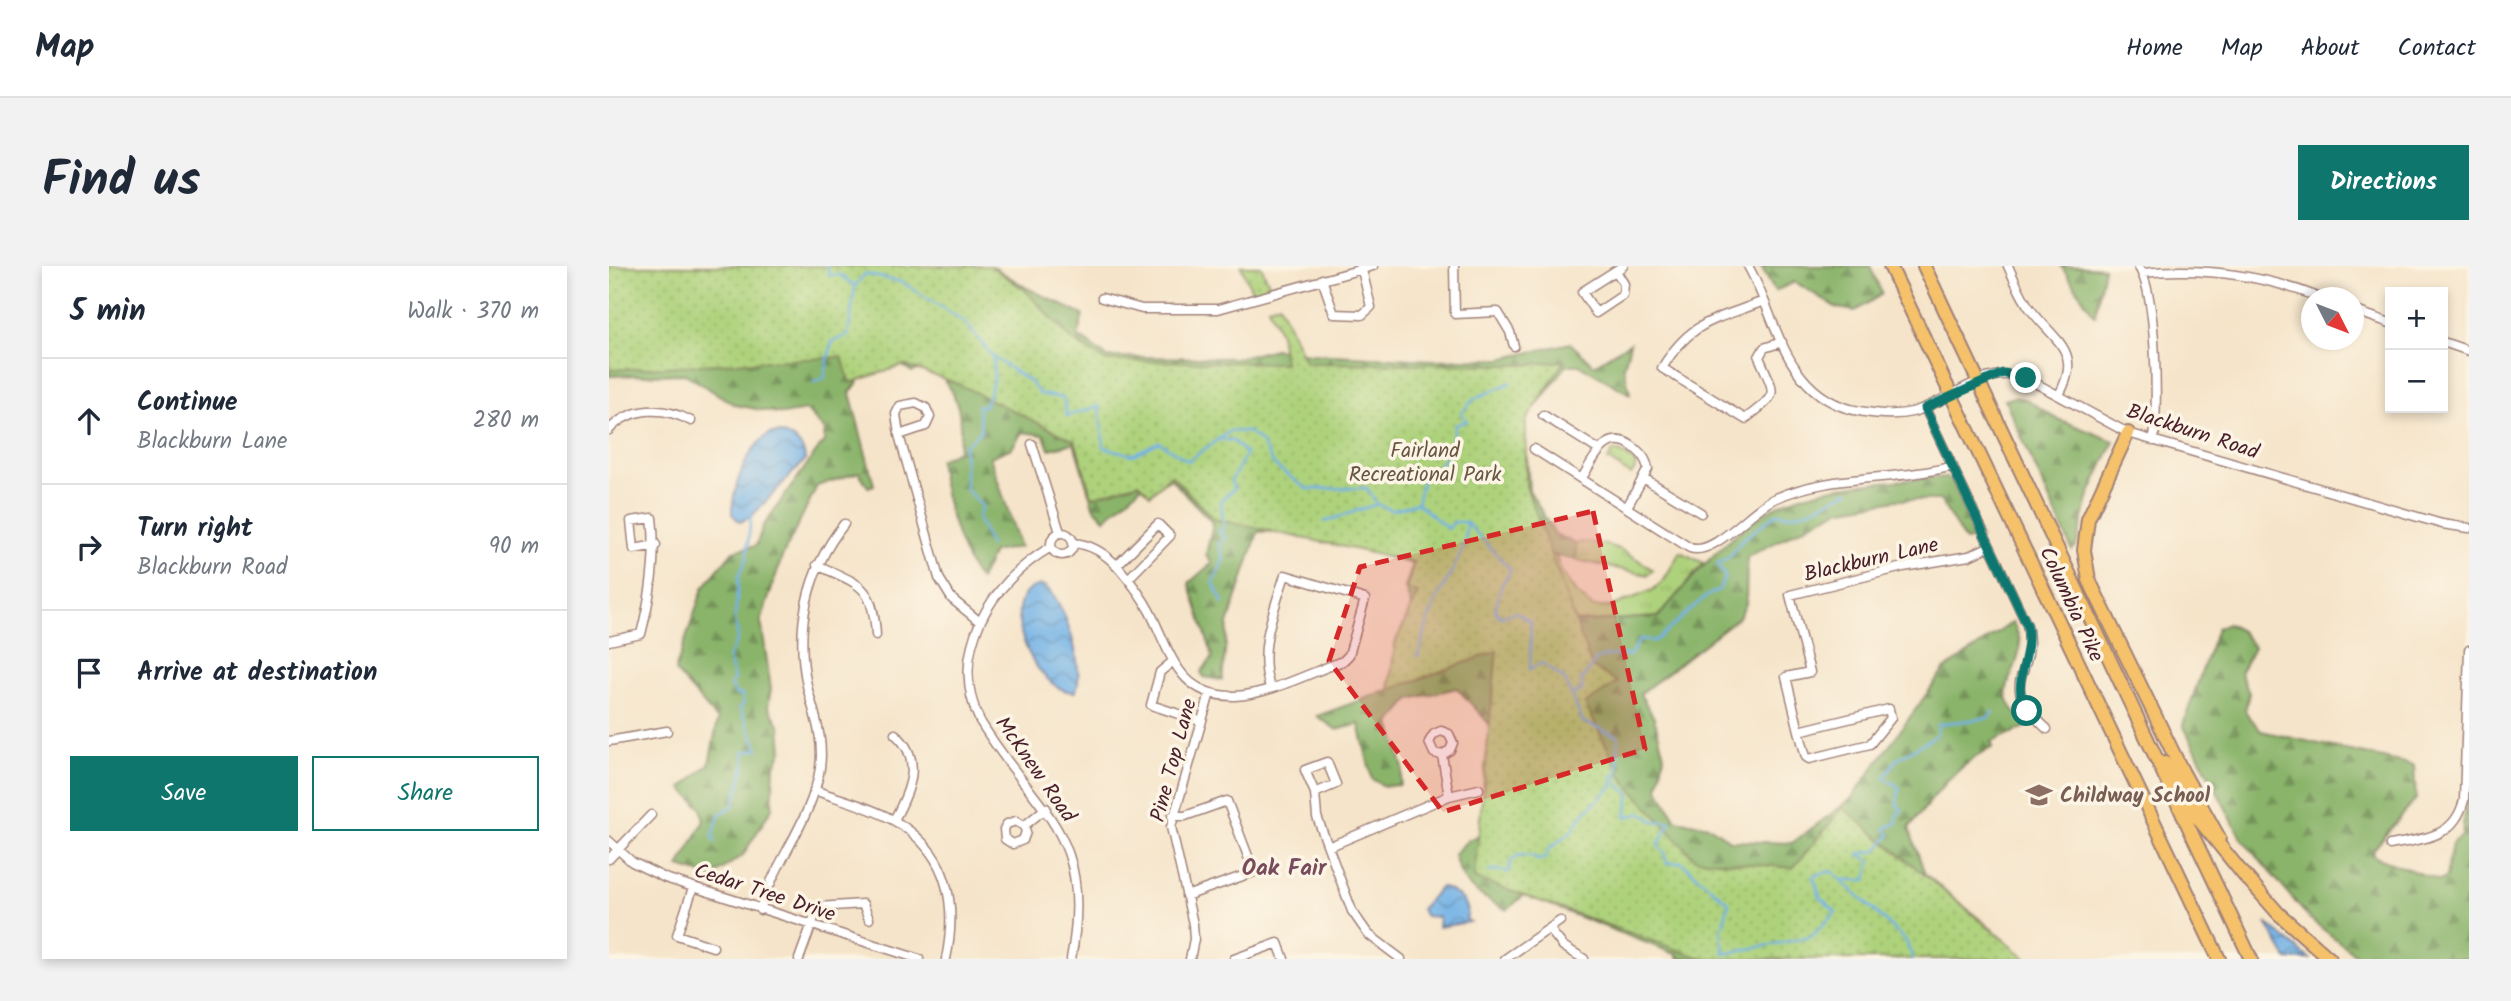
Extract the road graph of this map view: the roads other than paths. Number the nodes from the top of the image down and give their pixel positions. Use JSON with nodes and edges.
{"nodes":[{"id":1,"x":1373,"y":266,"type":"edge"},
{"id":2,"x":1454,"y":266,"type":"edge"},
{"id":3,"x":1748,"y":266,"type":"edge"},
{"id":4,"x":1890,"y":266,"type":"edge"},
{"id":5,"x":1924,"y":266,"type":"edge"},
{"id":6,"x":2008,"y":266,"type":"edge"},
{"id":7,"x":1362,"y":267,"type":"edge"},
{"id":8,"x":1620,"y":269,"type":"edge"},
{"id":9,"x":2140,"y":269,"type":"edge"},
{"id":10,"x":1322,"y":279,"type":"junction"},
{"id":11,"x":2301,"y":292,"type":"edge"},
{"id":12,"x":1103,"y":298,"type":"dead end"},
{"id":13,"x":1764,"y":301,"type":"junction"},
{"id":14,"x":2364,"y":314,"type":"edge"},
{"id":15,"x":2385,"y":321,"type":"edge"},
{"id":16,"x":1782,"y":342,"type":"junction"},
{"id":17,"x":2448,"y":344,"type":"edge"},
{"id":18,"x":1514,"y":346,"type":"dead end"},
{"id":19,"x":2469,"y":351,"type":"edge"},
{"id":20,"x":1979,"y":383,"type":"junction"},
{"id":21,"x":2059,"y":395,"type":"junction"},
{"id":22,"x":1950,"y":396,"type":"junction"},
{"id":23,"x":1925,"y":408,"type":"junction"},
{"id":24,"x":1543,"y":415,"type":"dead end"},
{"id":25,"x":691,"y":421,"type":"dead end"},
{"id":26,"x":609,"y":430,"type":"edge"},
{"id":27,"x":2128,"y":433,"type":"junction"},
{"id":28,"x":899,"y":435,"type":"junction"},
{"id":29,"x":2154,"y":441,"type":"junction"},
{"id":30,"x":1033,"y":444,"type":"dead end"},
{"id":31,"x":1534,"y":449,"type":"dead end"},
{"id":32,"x":1599,"y":450,"type":"junction"},
{"id":33,"x":1953,"y":466,"type":"junction"},
{"id":34,"x":1582,"y":478,"type":"junction"},
{"id":35,"x":1645,"y":479,"type":"junction"},
{"id":36,"x":1627,"y":507,"type":"junction"},
{"id":37,"x":1701,"y":513,"type":"dead end"},
{"id":38,"x":844,"y":524,"type":"dead end"},
{"id":39,"x":2469,"y":528,"type":"edge"},
{"id":40,"x":1060,"y":532,"type":"junction"},
{"id":41,"x":1073,"y":543,"type":"junction"},
{"id":42,"x":656,"y":545,"type":"junction"},
{"id":43,"x":1990,"y":546,"type":"junction"},
{"id":44,"x":1051,"y":548,"type":"junction"},
{"id":45,"x":817,"y":565,"type":"junction"},
{"id":46,"x":1117,"y":566,"type":"junction"},
{"id":47,"x":1128,"y":579,"type":"junction"},
{"id":48,"x":980,"y":622,"type":"junction"},
{"id":49,"x":876,"y":635,"type":"dead end"},
{"id":50,"x":609,"y":641,"type":"edge"},
{"id":51,"x":2469,"y":650,"type":"edge"},
{"id":52,"x":2108,"y":658,"type":"junction"},
{"id":53,"x":1172,"y":662,"type":"junction"},
{"id":54,"x":1270,"y":687,"type":"junction"},
{"id":55,"x":1210,"y":693,"type":"junction"},
{"id":56,"x":1200,"y":721,"type":"junction"},
{"id":57,"x":2047,"y":729,"type":"dead end"},
{"id":58,"x":667,"y":730,"type":"dead end"},
{"id":59,"x":1799,"y":732,"type":"junction"},
{"id":60,"x":895,"y":734,"type":"dead end"},
{"id":61,"x":609,"y":741,"type":"edge"},
{"id":62,"x":1442,"y":755,"type":"dead end"},
{"id":63,"x":1479,"y":789,"type":"dead end"},
{"id":64,"x":814,"y":790,"type":"junction"},
{"id":65,"x":1315,"y":793,"type":"dead end"},
{"id":66,"x":1449,"y":796,"type":"junction"},
{"id":67,"x":1046,"y":808,"type":"junction"},
{"id":68,"x":651,"y":816,"type":"dead end"},
{"id":69,"x":1172,"y":816,"type":"junction"},
{"id":70,"x":894,"y":820,"type":"junction"},
{"id":71,"x":1024,"y":826,"type":"dead end"},
{"id":72,"x":609,"y":841,"type":"edge"},
{"id":73,"x":2390,"y":845,"type":"dead end"},
{"id":74,"x":1328,"y":847,"type":"junction"},
{"id":75,"x":617,"y":851,"type":"junction"},
{"id":76,"x":609,"y":859,"type":"edge"},
{"id":77,"x":2247,"y":879,"type":"junction"},
{"id":78,"x":693,"y":888,"type":"junction"},
{"id":79,"x":1186,"y":896,"type":"junction"},
{"id":80,"x":759,"y":909,"type":"junction"},
{"id":81,"x":869,"y":919,"type":"dead end"},
{"id":82,"x":1560,"y":921,"type":"dead end"},
{"id":83,"x":811,"y":926,"type":"junction"},
{"id":84,"x":1551,"y":931,"type":"junction"},
{"id":85,"x":713,"y":947,"type":"dead end"},
{"id":86,"x":799,"y":959,"type":"edge"},
{"id":87,"x":919,"y":959,"type":"edge"},
{"id":88,"x":946,"y":959,"type":"edge"},
{"id":89,"x":1071,"y":959,"type":"edge"},
{"id":90,"x":1189,"y":959,"type":"edge"},
{"id":91,"x":1234,"y":959,"type":"edge"},
{"id":92,"x":1284,"y":959,"type":"edge"},
{"id":93,"x":1401,"y":959,"type":"edge"},
{"id":94,"x":1506,"y":959,"type":"edge"},
{"id":95,"x":1584,"y":959,"type":"edge"},
{"id":96,"x":2216,"y":959,"type":"edge"},
{"id":97,"x":2251,"y":959,"type":"edge"},
{"id":98,"x":2330,"y":959,"type":"edge"}],
"edges":[{"from":1,"to":7,"type":"street"},
{"from":2,"to":18,"type":"street"},
{"from":3,"to":13,"type":"street","name":"Blackburn Road"},
{"from":4,"to":22,"type":"main road","name":"Columbia Pike"},
{"from":5,"to":20,"type":"main road","name":"Columbia Pike"},
{"from":6,"to":21,"type":"street"},
{"from":7,"to":10,"type":"street"},
{"from":7,"to":10,"type":"street"},
{"from":8,"to":8,"type":"street"},
{"from":9,"to":11,"type":"street"},
{"from":9,"to":29,"type":"street"},
{"from":10,"to":12,"type":"street"},
{"from":13,"to":16,"type":"street","name":"Blackburn Road"},
{"from":13,"to":16,"type":"street"},
{"from":14,"to":15,"type":"street"},
{"from":16,"to":23,"type":"street","name":"Blackburn Road"},
{"from":17,"to":19,"type":"street"},
{"from":20,"to":21,"type":"street","name":"Blackburn Road"},
{"from":20,"to":22,"type":"street","name":"Blackburn Road"},
{"from":20,"to":52,"type":"main road","name":"Columbia Pike"},
{"from":21,"to":27,"type":"street","name":"Blackburn Road"},
{"from":22,"to":23,"type":"street","name":"Blackburn Road"},
{"from":22,"to":96,"type":"main road","name":"Columbia Pike"},
{"from":23,"to":33,"type":"street"},
{"from":24,"to":32,"type":"street"},
{"from":25,"to":26,"type":"street"},
{"from":27,"to":29,"type":"street","name":"Blackburn Road"},
{"from":27,"to":77,"type":"main road"},
{"from":28,"to":28,"type":"street"},
{"from":28,"to":48,"type":"street"},
{"from":29,"to":39,"type":"street","name":"Blackburn Road"},
{"from":30,"to":40,"type":"street"},
{"from":31,"to":34,"type":"street"},
{"from":32,"to":34,"type":"street"},
{"from":32,"to":35,"type":"street"},
{"from":33,"to":36,"type":"street"},
{"from":33,"to":43,"type":"street"},
{"from":34,"to":36,"type":"street"},
{"from":35,"to":36,"type":"street"},
{"from":35,"to":37,"type":"street"},
{"from":38,"to":45,"type":"street"},
{"from":40,"to":41,"type":"street"},
{"from":40,"to":44,"type":"street"},
{"from":41,"to":44,"type":"street"},
{"from":41,"to":46,"type":"street"},
{"from":42,"to":42,"type":"street"},
{"from":42,"to":50,"type":"street"},
{"from":43,"to":57,"type":"street"},
{"from":43,"to":59,"type":"street","name":"Blackburn Lane"},
{"from":44,"to":48,"type":"street","name":"McKnew Road"},
{"from":45,"to":49,"type":"street"},
{"from":45,"to":64,"type":"street"},
{"from":46,"to":47,"type":"street"},
{"from":46,"to":47,"type":"street"},
{"from":47,"to":53,"type":"street"},
{"from":48,"to":67,"type":"street","name":"McKnew Road"},
{"from":51,"to":73,"type":"street"},
{"from":52,"to":77,"type":"main road"},
{"from":52,"to":97,"type":"main road","name":"Columbia Pike"},
{"from":53,"to":55,"type":"street"},
{"from":53,"to":56,"type":"street"},
{"from":54,"to":54,"type":"street"},
{"from":54,"to":55,"type":"street"},
{"from":55,"to":56,"type":"street","name":"Pine Top Lane"},
{"from":56,"to":69,"type":"street","name":"Pine Top Lane"},
{"from":58,"to":61,"type":"street"},
{"from":59,"to":59,"type":"street","name":"Blackburn Lane"},
{"from":60,"to":70,"type":"street"},
{"from":62,"to":66,"type":"street"},
{"from":63,"to":66,"type":"street"},
{"from":64,"to":70,"type":"street"},
{"from":64,"to":80,"type":"street"},
{"from":65,"to":74,"type":"street"},
{"from":66,"to":74,"type":"street"},
{"from":67,"to":71,"type":"street"},
{"from":67,"to":89,"type":"street","name":"McKnew Road"},
{"from":68,"to":75,"type":"street"},
{"from":69,"to":79,"type":"street","name":"Pine Top Lane"},
{"from":69,"to":79,"type":"street"},
{"from":70,"to":88,"type":"street"},
{"from":72,"to":75,"type":"street","name":"Cedar Tree Drive"},
{"from":74,"to":93,"type":"street"},
{"from":75,"to":76,"type":"street"},
{"from":75,"to":78,"type":"street","name":"Cedar Tree Drive"},
{"from":77,"to":98,"type":"main road"},
{"from":78,"to":80,"type":"street","name":"Cedar Tree Drive"},
{"from":78,"to":85,"type":"street"},
{"from":79,"to":90,"type":"street","name":"Pine Top Lane"},
{"from":80,"to":83,"type":"street","name":"Cedar Tree Drive"},
{"from":81,"to":83,"type":"street"},
{"from":82,"to":84,"type":"street"},
{"from":83,"to":86,"type":"street"},
{"from":83,"to":87,"type":"street","name":"Cedar Tree Drive"},
{"from":84,"to":94,"type":"street"},
{"from":84,"to":95,"type":"street"},
{"from":91,"to":92,"type":"street"}]}
